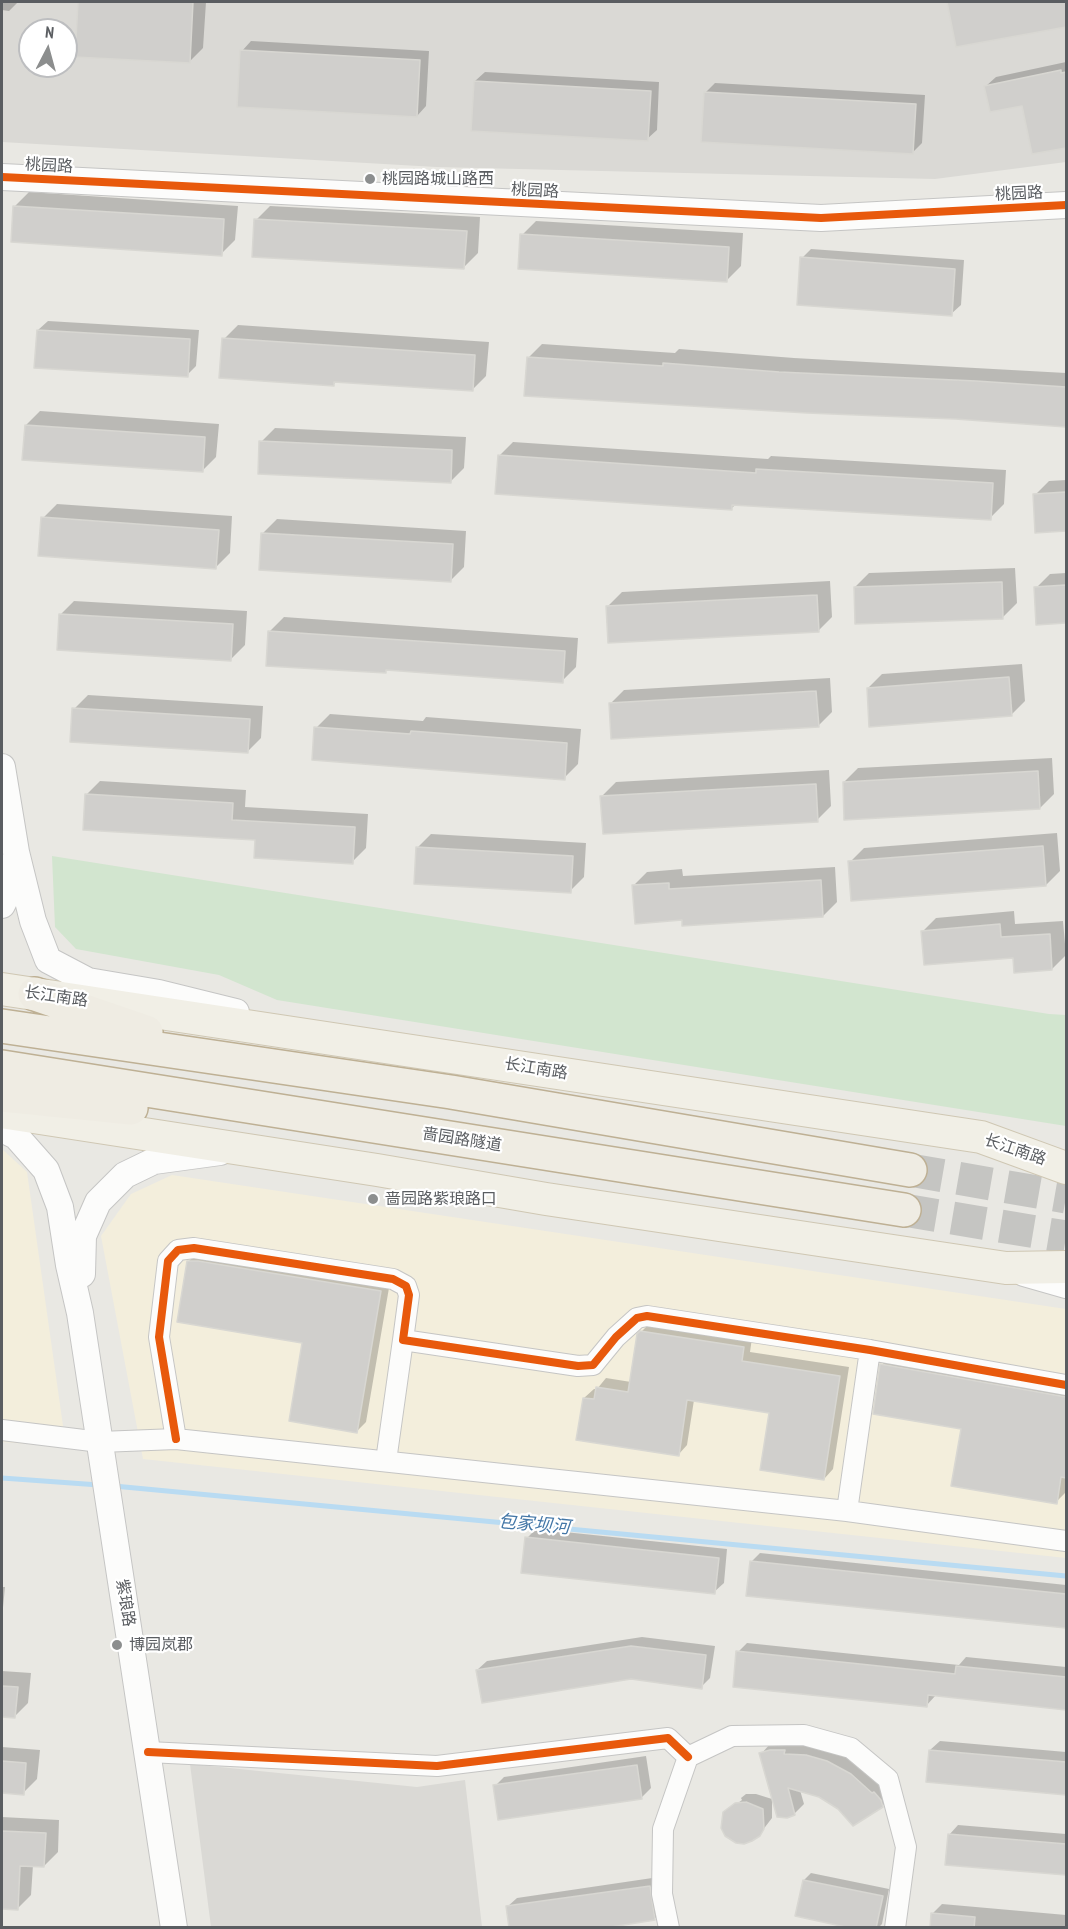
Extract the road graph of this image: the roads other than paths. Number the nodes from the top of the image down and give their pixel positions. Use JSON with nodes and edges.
{"nodes":[{"id":1,"x":2,"y":177,"type":"edge"},
{"id":2,"x":1066,"y":205,"type":"edge"},
{"id":3,"x":2,"y":767,"type":"edge"},
{"id":4,"x":15,"y":852,"type":"junction"},
{"id":5,"x":2,"y":904,"type":"edge"},
{"id":6,"x":2,"y":989,"type":"edge"},
{"id":7,"x":35,"y":994,"type":"junction"},
{"id":8,"x":15,"y":1028,"type":"edge"},
{"id":9,"x":312,"y":1035,"type":"junction"},
{"id":10,"x":8,"y":1077,"type":"edge"},
{"id":11,"x":451,"y":1092,"type":"junction"},
{"id":12,"x":2,"y":1112,"type":"edge"},
{"id":13,"x":2,"y":1129,"type":"edge"},
{"id":14,"x":981,"y":1137,"type":"junction"},
{"id":15,"x":240,"y":1149,"type":"junction"},
{"id":16,"x":1066,"y":1150,"type":"edge"},
{"id":17,"x":1066,"y":1168,"type":"edge"},
{"id":18,"x":910,"y":1170,"type":"tunnel mouth"},
{"id":19,"x":904,"y":1210,"type":"tunnel mouth"},
{"id":20,"x":1066,"y":1267,"type":"edge"},
{"id":21,"x":1006,"y":1268,"type":"junction"},
{"id":22,"x":1066,"y":1285,"type":"edge"},
{"id":23,"x":80,"y":1313,"type":"junction"},
{"id":24,"x":403,"y":1340,"type":"junction"},
{"id":25,"x":870,"y":1350,"type":"junction"},
{"id":26,"x":1066,"y":1385,"type":"edge"},
{"id":27,"x":2,"y":1430,"type":"edge"},
{"id":28,"x":176,"y":1439,"type":"junction"},
{"id":29,"x":100,"y":1442,"type":"junction"},
{"id":30,"x":386,"y":1461,"type":"junction"},
{"id":31,"x":847,"y":1511,"type":"junction"},
{"id":32,"x":1066,"y":1541,"type":"edge"},
{"id":33,"x":148,"y":1752,"type":"junction"},
{"id":34,"x":688,"y":1757,"type":"junction"},
{"id":35,"x":174,"y":1928,"type":"edge"},
{"id":36,"x":669,"y":1928,"type":"edge"},
{"id":37,"x":895,"y":1928,"type":"edge"}],
"edges":[{"from":1,"to":2,"type":"street","name":"桃园路"},
{"from":3,"to":4,"type":"street"},
{"from":4,"to":5,"type":"street"},
{"from":4,"to":9,"type":"street"},
{"from":6,"to":7,"type":"main road","name":"长江南路"},
{"from":7,"to":9,"type":"main road","name":"长江南路"},
{"from":7,"to":11,"type":"highway"},
{"from":8,"to":11,"type":"highway"},
{"from":9,"to":14,"type":"main road","name":"长江南路"},
{"from":10,"to":19,"type":"highway"},
{"from":11,"to":18,"type":"highway"},
{"from":12,"to":15,"type":"main road"},
{"from":13,"to":23,"type":"street"},
{"from":14,"to":16,"type":"street"},
{"from":14,"to":17,"type":"main road","name":"长江南路"},
{"from":15,"to":21,"type":"main road"},
{"from":15,"to":23,"type":"street"},
{"from":20,"to":21,"type":"main road"},
{"from":21,"to":22,"type":"street"},
{"from":23,"to":29,"type":"street","name":"紫琅路"},
{"from":24,"to":25,"type":"street"},
{"from":24,"to":28,"type":"street"},
{"from":24,"to":30,"type":"street"},
{"from":25,"to":26,"type":"street"},
{"from":25,"to":31,"type":"street"},
{"from":27,"to":29,"type":"street"},
{"from":28,"to":29,"type":"street"},
{"from":28,"to":30,"type":"street"},
{"from":29,"to":33,"type":"street","name":"紫琅路"},
{"from":30,"to":31,"type":"street"},
{"from":31,"to":32,"type":"street"},
{"from":33,"to":34,"type":"street"},
{"from":33,"to":35,"type":"street","name":"紫琅路"},
{"from":34,"to":36,"type":"street"},
{"from":34,"to":37,"type":"street"}]}
